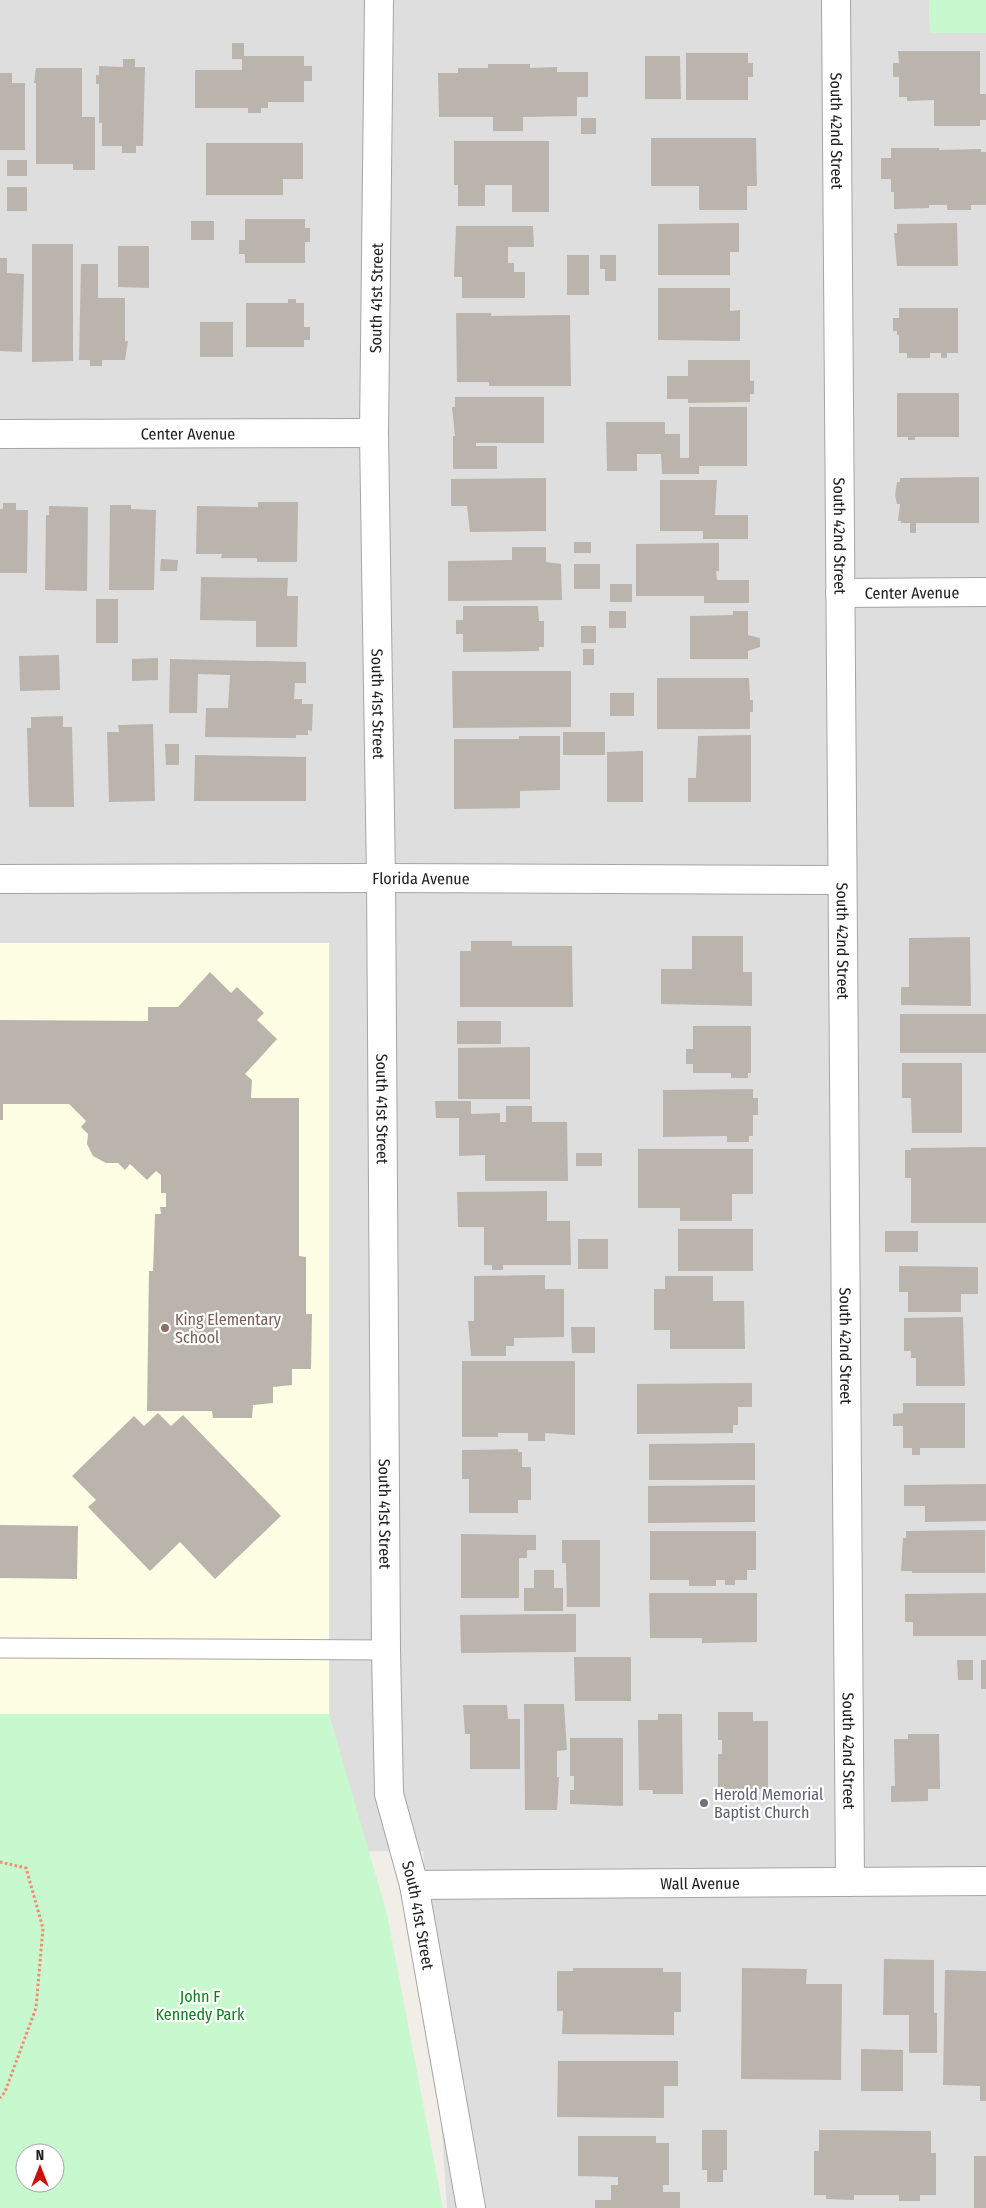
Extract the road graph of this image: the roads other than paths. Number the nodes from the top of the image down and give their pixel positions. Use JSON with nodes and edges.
{"nodes":[{"id":1,"x":379,"y":0,"type":"edge"},
{"id":2,"x":836,"y":0,"type":"edge"},
{"id":3,"x":374,"y":433,"type":"junction"},
{"id":4,"x":0,"y":434,"type":"edge"},
{"id":5,"x":986,"y":592,"type":"edge"},
{"id":6,"x":840,"y":594,"type":"junction"},
{"id":7,"x":381,"y":878,"type":"junction"},
{"id":8,"x":0,"y":880,"type":"edge"},
{"id":9,"x":842,"y":880,"type":"junction"},
{"id":10,"x":0,"y":1648,"type":"edge"},
{"id":11,"x":386,"y":1650,"type":"junction"},
{"id":12,"x":986,"y":1881,"type":"edge"},
{"id":13,"x":850,"y":1882,"type":"junction"},
{"id":14,"x":414,"y":1885,"type":"junction"},
{"id":15,"x":471,"y":2208,"type":"edge"}],
"edges":[{"from":1,"to":3,"type":"street","name":"South 41st Street"},
{"from":2,"to":6,"type":"street","name":"South 42nd Street"},
{"from":3,"to":4,"type":"street","name":"Center Avenue"},
{"from":3,"to":7,"type":"street","name":"South 41st Street"},
{"from":5,"to":6,"type":"street","name":"Center Avenue"},
{"from":6,"to":9,"type":"street","name":"South 42nd Street"},
{"from":7,"to":8,"type":"street","name":"Florida Avenue"},
{"from":7,"to":9,"type":"street","name":"Florida Avenue"},
{"from":7,"to":11,"type":"street","name":"South 41st Street"},
{"from":9,"to":13,"type":"street","name":"South 42nd Street"},
{"from":10,"to":11,"type":"lane"},
{"from":11,"to":14,"type":"street","name":"South 41st Street"},
{"from":12,"to":13,"type":"street","name":"Wall Avenue"},
{"from":13,"to":14,"type":"street","name":"Wall Avenue"},
{"from":14,"to":15,"type":"street","name":"South 41st Street"}]}
